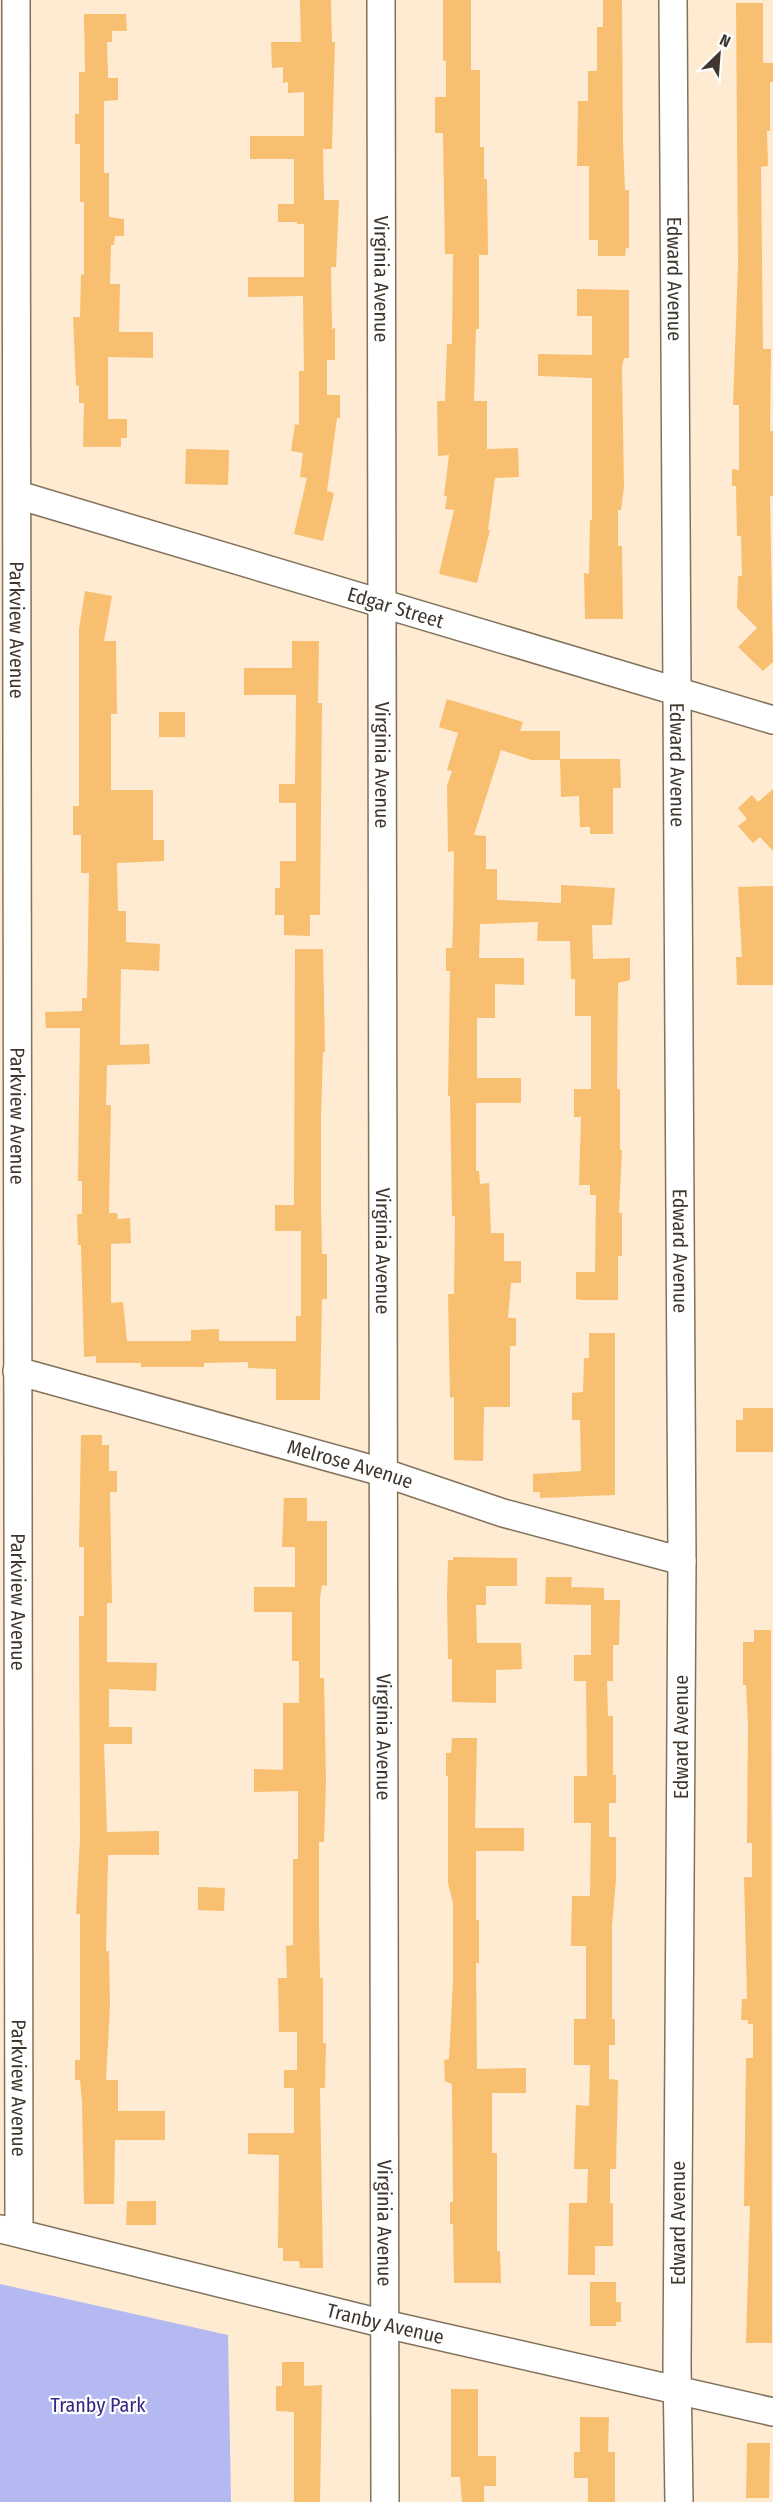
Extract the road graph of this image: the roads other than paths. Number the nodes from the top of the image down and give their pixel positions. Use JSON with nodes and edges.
{"nodes":[{"id":1,"x":16,"y":0,"type":"edge"},
{"id":2,"x":381,"y":0,"type":"edge"},
{"id":3,"x":673,"y":0,"type":"edge"},
{"id":4,"x":18,"y":495,"type":"junction"},
{"id":5,"x":382,"y":605,"type":"junction"},
{"id":6,"x":677,"y":690,"type":"junction"},
{"id":7,"x":773,"y":720,"type":"edge"},
{"id":8,"x":17,"y":1371,"type":"junction"},
{"id":9,"x":382,"y":1472,"type":"junction"},
{"id":10,"x":682,"y":1561,"type":"junction"},
{"id":11,"x":9,"y":2231,"type":"edge"},
{"id":12,"x":385,"y":2324,"type":"junction"},
{"id":13,"x":677,"y":2390,"type":"junction"},
{"id":14,"x":773,"y":2412,"type":"edge"},
{"id":15,"x":385,"y":2502,"type":"edge"},
{"id":16,"x":680,"y":2502,"type":"edge"}],
"edges":[{"from":1,"to":4,"type":"street","name":"Parkview Avenue"},
{"from":2,"to":5,"type":"street","name":"Virginia Avenue"},
{"from":3,"to":6,"type":"street","name":"Edward Avenue"},
{"from":4,"to":5,"type":"street","name":"Edgar Street"},
{"from":4,"to":8,"type":"street","name":"Parkview Avenue"},
{"from":5,"to":6,"type":"street","name":"Edgar Street"},
{"from":5,"to":9,"type":"street","name":"Virginia Avenue"},
{"from":6,"to":7,"type":"street","name":"Edgar Street"},
{"from":6,"to":10,"type":"street","name":"Edward Avenue"},
{"from":8,"to":9,"type":"street","name":"Melrose Avenue"},
{"from":8,"to":11,"type":"street","name":"Parkview Avenue"},
{"from":9,"to":10,"type":"street","name":"Melrose Avenue"},
{"from":9,"to":12,"type":"street","name":"Virginia Avenue"},
{"from":10,"to":13,"type":"street","name":"Edward Avenue"},
{"from":11,"to":12,"type":"street","name":"Tranby Avenue"},
{"from":12,"to":13,"type":"street","name":"Tranby Avenue"},
{"from":12,"to":15,"type":"street","name":"Virginia Avenue"},
{"from":13,"to":14,"type":"street","name":"Tranby Avenue"},
{"from":13,"to":16,"type":"street","name":"Edward Avenue"}]}
